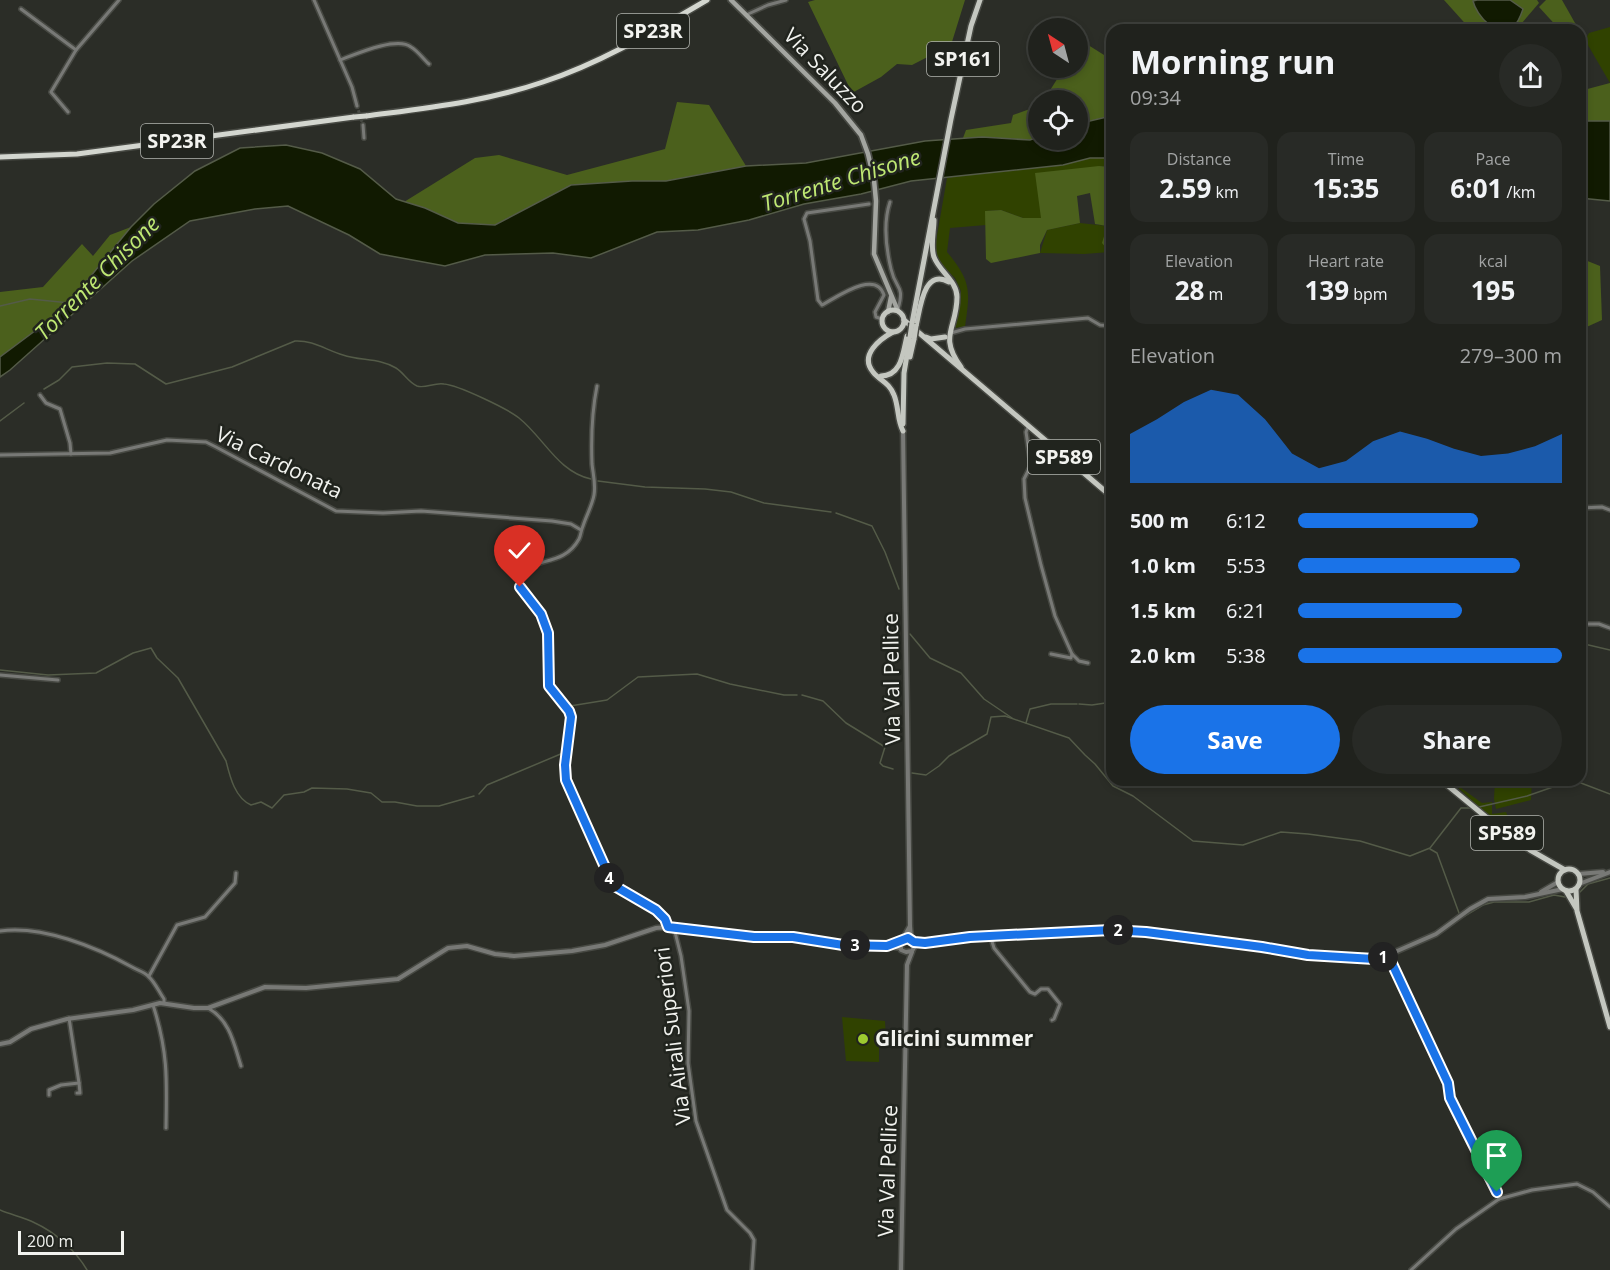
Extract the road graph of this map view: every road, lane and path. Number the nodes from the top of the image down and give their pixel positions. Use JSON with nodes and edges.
{"nodes":[{"id":1,"x":120,"y":0,"type":"edge"},
{"id":2,"x":314,"y":0,"type":"edge"},
{"id":3,"x":700,"y":0,"type":"edge"},
{"id":4,"x":707,"y":0,"type":"edge"},
{"id":5,"x":731,"y":0,"type":"edge"},
{"id":6,"x":786,"y":0,"type":"edge"},
{"id":7,"x":980,"y":0,"type":"edge"},
{"id":8,"x":21,"y":9,"type":"dead end"},
{"id":9,"x":746,"y":15,"type":"junction"},
{"id":10,"x":76,"y":50,"type":"junction"},
{"id":11,"x":340,"y":60,"type":"junction"},
{"id":12,"x":429,"y":64,"type":"dead end"},
{"id":13,"x":357,"y":106,"type":"tunnel mouth"},
{"id":14,"x":68,"y":112,"type":"dead end"},
{"id":15,"x":366,"y":114,"type":"junction"},
{"id":16,"x":363,"y":125,"type":"tunnel mouth"},
{"id":17,"x":364,"y":138,"type":"dead end"},
{"id":18,"x":0,"y":155,"type":"edge"},
{"id":19,"x":890,"y":202,"type":"dead end"},
{"id":20,"x":869,"y":204,"type":"dead end"},
{"id":21,"x":934,"y":206,"type":"junction"},
{"id":22,"x":952,"y":284,"type":"junction"},
{"id":23,"x":891,"y":297,"type":"junction"},
{"id":24,"x":898,"y":311,"type":"junction"},
{"id":25,"x":888,"y":312,"type":"junction"},
{"id":26,"x":883,"y":322,"type":"junction"},
{"id":27,"x":911,"y":324,"type":"junction"},
{"id":28,"x":1106,"y":325,"type":"edge"},
{"id":29,"x":899,"y":330,"type":"junction"},
{"id":30,"x":892,"y":332,"type":"junction"},
{"id":31,"x":947,"y":335,"type":"junction"},
{"id":32,"x":923,"y":336,"type":"junction"},
{"id":33,"x":910,"y":337,"type":"junction"},
{"id":34,"x":878,"y":340,"type":"junction"},
{"id":35,"x":949,"y":345,"type":"junction"},
{"id":36,"x":940,"y":353,"type":"junction"},
{"id":37,"x":876,"y":375,"type":"junction"},
{"id":38,"x":978,"y":383,"type":"junction"},
{"id":39,"x":597,"y":386,"type":"dead end"},
{"id":40,"x":40,"y":395,"type":"dead end"},
{"id":41,"x":1029,"y":426,"type":"junction"},
{"id":42,"x":903,"y":431,"type":"junction"},
{"id":43,"x":71,"y":454,"type":"junction"},
{"id":44,"x":0,"y":455,"type":"edge"},
{"id":45,"x":1106,"y":492,"type":"edge"},
{"id":46,"x":1586,"y":508,"type":"edge"},
{"id":47,"x":1610,"y":510,"type":"edge"},
{"id":48,"x":581,"y":530,"type":"junction"},
{"id":49,"x":1586,"y":624,"type":"edge"},
{"id":50,"x":1610,"y":628,"type":"edge"},
{"id":51,"x":1051,"y":654,"type":"dead end"},
{"id":52,"x":1072,"y":654,"type":"junction"},
{"id":53,"x":1088,"y":663,"type":"dead end"},
{"id":54,"x":0,"y":675,"type":"edge"},
{"id":55,"x":58,"y":680,"type":"dead end"},
{"id":56,"x":1448,"y":786,"type":"edge"},
{"id":57,"x":1550,"y":861,"type":"junction"},
{"id":58,"x":1565,"y":870,"type":"junction"},
{"id":59,"x":1610,"y":871,"type":"edge"},
{"id":60,"x":236,"y":873,"type":"dead end"},
{"id":61,"x":1578,"y":874,"type":"junction"},
{"id":62,"x":1558,"y":880,"type":"junction"},
{"id":63,"x":1578,"y":886,"type":"junction"},
{"id":64,"x":1565,"y":890,"type":"junction"},
{"id":65,"x":1537,"y":895,"type":"junction"},
{"id":66,"x":1577,"y":911,"type":"junction"},
{"id":67,"x":910,"y":926,"type":"junction"},
{"id":68,"x":671,"y":927,"type":"junction"},
{"id":69,"x":0,"y":931,"type":"edge"},
{"id":70,"x":990,"y":935,"type":"junction"},
{"id":71,"x":903,"y":940,"type":"junction"},
{"id":72,"x":913,"y":940,"type":"junction"},
{"id":73,"x":925,"y":943,"type":"junction"},
{"id":74,"x":887,"y":946,"type":"junction"},
{"id":75,"x":902,"y":950,"type":"junction"},
{"id":76,"x":913,"y":950,"type":"junction"},
{"id":77,"x":1388,"y":955,"type":"junction"},
{"id":78,"x":907,"y":965,"type":"junction"},
{"id":79,"x":149,"y":976,"type":"junction"},
{"id":80,"x":164,"y":1003,"type":"junction"},
{"id":81,"x":153,"y":1005,"type":"junction"},
{"id":82,"x":208,"y":1008,"type":"junction"},
{"id":83,"x":69,"y":1018,"type":"junction"},
{"id":84,"x":1052,"y":1020,"type":"dead end"},
{"id":85,"x":1610,"y":1027,"type":"edge"},
{"id":86,"x":0,"y":1044,"type":"edge"},
{"id":87,"x":241,"y":1066,"type":"dead end"},
{"id":88,"x":79,"y":1083,"type":"junction"},
{"id":89,"x":77,"y":1093,"type":"dead end"},
{"id":90,"x":49,"y":1095,"type":"dead end"},
{"id":91,"x":166,"y":1128,"type":"dead end"},
{"id":92,"x":1499,"y":1199,"type":"junction"},
{"id":93,"x":1610,"y":1208,"type":"edge"},
{"id":94,"x":752,"y":1270,"type":"edge"},
{"id":95,"x":901,"y":1270,"type":"edge"},
{"id":96,"x":1411,"y":1270,"type":"edge"}],
"edges":[{"from":1,"to":10,"type":"street"},
{"from":2,"to":11,"type":"street"},
{"from":3,"to":15,"type":"highway","number":"SP23R"},
{"from":4,"to":15,"type":"highway","number":"SP23R"},
{"from":5,"to":9,"type":"main road","name":"Via Saluzzo"},
{"from":6,"to":9,"type":"street"},
{"from":7,"to":21,"type":"main road","number":"SP161"},
{"from":8,"to":10,"type":"street"},
{"from":9,"to":23,"type":"main road","name":"Via Saluzzo"},
{"from":10,"to":14,"type":"street"},
{"from":11,"to":12,"type":"street"},
{"from":11,"to":13,"type":"street"},
{"from":15,"to":18,"type":"highway","number":"SP23R","bridge":true},
{"from":16,"to":17,"type":"street"},
{"from":19,"to":24,"type":"street"},
{"from":20,"to":26,"type":"street"},
{"from":21,"to":22,"type":"main road"},
{"from":21,"to":27,"type":"main road","number":"SP161"},
{"from":22,"to":27,"type":"main road"},
{"from":22,"to":31,"type":"main road"},
{"from":23,"to":24,"type":"main road","name":"Via Saluzzo"},
{"from":23,"to":25,"type":"main road"},
{"from":24,"to":25,"type":"main road"},
{"from":24,"to":27,"type":"main road","number":"SP589"},
{"from":25,"to":26,"type":"main road"},
{"from":26,"to":30,"type":"main road"},
{"from":26,"to":34,"type":"main road"},
{"from":27,"to":29,"type":"main road"},
{"from":27,"to":29,"type":"main road"},
{"from":27,"to":32,"type":"main road","number":"SP589"},
{"from":27,"to":33,"type":"main road","number":"SP161","bridge":true},
{"from":28,"to":31,"type":"street"},
{"from":29,"to":30,"type":"main road"},
{"from":30,"to":34,"type":"main road"},
{"from":31,"to":32,"type":"main road"},
{"from":31,"to":35,"type":"main road"},
{"from":31,"to":36,"type":"main road"},
{"from":32,"to":36,"type":"main road","number":"SP589"},
{"from":33,"to":37,"type":"main road"},
{"from":33,"to":42,"type":"main road","number":"SP161"},
{"from":34,"to":37,"type":"main road"},
{"from":35,"to":36,"type":"main road"},
{"from":35,"to":38,"type":"main road","number":"SP589"},
{"from":36,"to":38,"type":"main road","number":"SP589"},
{"from":37,"to":42,"type":"main road"},
{"from":38,"to":41,"type":"main road","number":"SP589"},
{"from":39,"to":48,"type":"street"},
{"from":40,"to":43,"type":"street"},
{"from":41,"to":45,"type":"main road","number":"SP589"},
{"from":41,"to":52,"type":"street"},
{"from":42,"to":67,"type":"street","name":"Via Val Pellice","number":"SP161"},
{"from":43,"to":44,"type":"street","name":"Via Cardonata"},
{"from":43,"to":48,"type":"street","name":"Via Cardonata"},
{"from":46,"to":47,"type":"street"},
{"from":48,"to":68,"type":"street"},
{"from":49,"to":50,"type":"street"},
{"from":51,"to":52,"type":"street"},
{"from":52,"to":53,"type":"street"},
{"from":54,"to":55,"type":"street"},
{"from":56,"to":57,"type":"main road","number":"SP589"},
{"from":57,"to":58,"type":"main road","number":"SP589"},
{"from":57,"to":62,"type":"main road","number":"SP589"},
{"from":58,"to":61,"type":"main road","number":"SP589"},
{"from":58,"to":62,"type":"main road","number":"SP589"},
{"from":59,"to":61,"type":"street","number":"SP589"},
{"from":59,"to":63,"type":"street","number":"SP589"},
{"from":60,"to":79,"type":"street"},
{"from":61,"to":63,"type":"main road","number":"SP589"},
{"from":62,"to":64,"type":"main road","number":"SP589"},
{"from":62,"to":65,"type":"street"},
{"from":63,"to":64,"type":"main road","number":"SP589"},
{"from":63,"to":66,"type":"main road","number":"SP589"},
{"from":64,"to":65,"type":"street"},
{"from":64,"to":66,"type":"main road","number":"SP589"},
{"from":65,"to":77,"type":"street"},
{"from":66,"to":85,"type":"main road","number":"SP589"},
{"from":67,"to":71,"type":"street","number":"SP161"},
{"from":67,"to":72,"type":"street","number":"SP161"},
{"from":68,"to":74,"type":"street"},
{"from":68,"to":82,"type":"street"},
{"from":68,"to":94,"type":"street","name":"Via Airali Superiori"},
{"from":69,"to":79,"type":"street"},
{"from":70,"to":73,"type":"street"},
{"from":70,"to":77,"type":"street"},
{"from":70,"to":84,"type":"street"},
{"from":71,"to":72,"type":"street"},
{"from":71,"to":74,"type":"street"},
{"from":71,"to":75,"type":"street","number":"SP161"},
{"from":72,"to":73,"type":"street"},
{"from":72,"to":76,"type":"street","number":"SP161"},
{"from":73,"to":76,"type":"street"},
{"from":74,"to":75,"type":"street"},
{"from":75,"to":76,"type":"street"},
{"from":75,"to":78,"type":"street","number":"SP161"},
{"from":76,"to":78,"type":"street","number":"SP161"},
{"from":77,"to":92,"type":"street"},
{"from":78,"to":95,"type":"street","name":"Via Val Pellice","number":"SP161"},
{"from":79,"to":80,"type":"street"},
{"from":80,"to":81,"type":"street"},
{"from":80,"to":82,"type":"street"},
{"from":81,"to":83,"type":"street"},
{"from":81,"to":91,"type":"street"},
{"from":82,"to":87,"type":"street"},
{"from":83,"to":86,"type":"street"},
{"from":83,"to":88,"type":"street"},
{"from":88,"to":89,"type":"street"},
{"from":88,"to":90,"type":"street"},
{"from":92,"to":93,"type":"street"},
{"from":92,"to":96,"type":"street"}]}
